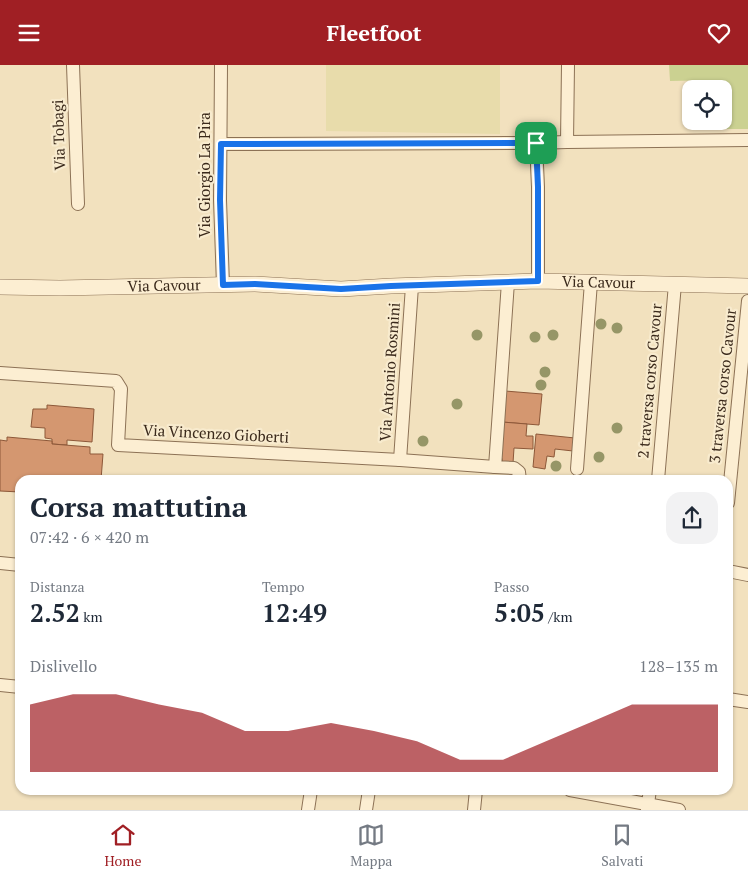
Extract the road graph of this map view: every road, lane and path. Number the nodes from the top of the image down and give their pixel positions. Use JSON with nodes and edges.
{"nodes":[{"id":1,"x":73,"y":65,"type":"edge"},
{"id":2,"x":221,"y":65,"type":"edge"},
{"id":3,"x":568,"y":65,"type":"edge"},
{"id":4,"x":748,"y":140,"type":"edge"},
{"id":5,"x":567,"y":141,"type":"junction"},
{"id":6,"x":536,"y":143,"type":"junction"},
{"id":7,"x":221,"y":144,"type":"junction"},
{"id":8,"x":78,"y":204,"type":"dead end"},
{"id":9,"x":538,"y":281,"type":"junction"},
{"id":10,"x":508,"y":282,"type":"junction"},
{"id":11,"x":591,"y":282,"type":"junction"},
{"id":12,"x":675,"y":284,"type":"junction"},
{"id":13,"x":223,"y":285,"type":"junction"},
{"id":14,"x":412,"y":285,"type":"junction"},
{"id":15,"x":748,"y":286,"type":"edge"},
{"id":16,"x":0,"y":287,"type":"edge"},
{"id":17,"x":748,"y":301,"type":"edge"},
{"id":18,"x":0,"y":373,"type":"edge"},
{"id":19,"x":400,"y":460,"type":"junction"},
{"id":20,"x":494,"y":467,"type":"junction"},
{"id":21,"x":577,"y":469,"type":"dead end"},
{"id":22,"x":519,"y":475,"type":"edge"},
{"id":23,"x":658,"y":475,"type":"edge"},
{"id":24,"x":731,"y":475,"type":"edge"},
{"id":25,"x":0,"y":563,"type":"edge"},
{"id":26,"x":15,"y":564,"type":"edge"},
{"id":27,"x":733,"y":572,"type":"edge"},
{"id":28,"x":748,"y":575,"type":"edge"},
{"id":29,"x":0,"y":685,"type":"edge"},
{"id":30,"x":15,"y":686,"type":"edge"},
{"id":31,"x":733,"y":700,"type":"edge"},
{"id":32,"x":748,"y":702,"type":"edge"},
{"id":33,"x":310,"y":795,"type":"edge"},
{"id":34,"x":368,"y":795,"type":"edge"},
{"id":35,"x":476,"y":795,"type":"edge"},
{"id":36,"x":593,"y":795,"type":"edge"},
{"id":37,"x":648,"y":807,"type":"edge"},
{"id":38,"x":308,"y":810,"type":"edge"},
{"id":39,"x":366,"y":810,"type":"edge"},
{"id":40,"x":474,"y":810,"type":"edge"},
{"id":41,"x":679,"y":810,"type":"edge"}],
"edges":[{"from":1,"to":8,"type":"street","name":"Via Tobagi"},
{"from":2,"to":7,"type":"street","name":"Via Giorgio La Pira"},
{"from":3,"to":5,"type":"street"},
{"from":4,"to":5,"type":"street"},
{"from":5,"to":6,"type":"street"},
{"from":6,"to":7,"type":"street"},
{"from":6,"to":9,"type":"street"},
{"from":7,"to":13,"type":"street","name":"Via Giorgio La Pira"},
{"from":9,"to":10,"type":"street","name":"Via Cavour"},
{"from":9,"to":11,"type":"street","name":"Via Cavour"},
{"from":10,"to":14,"type":"street","name":"Via Cavour"},
{"from":10,"to":20,"type":"street"},
{"from":11,"to":12,"type":"street","name":"Via Cavour"},
{"from":11,"to":21,"type":"street"},
{"from":12,"to":15,"type":"street","name":"Via Cavour"},
{"from":12,"to":23,"type":"street","name":"2 traversa corso Cavour"},
{"from":13,"to":14,"type":"street","name":"Via Cavour"},
{"from":13,"to":16,"type":"street","name":"Via Cavour"},
{"from":14,"to":19,"type":"street","name":"Via Antonio Rosmini"},
{"from":17,"to":24,"type":"street","name":"3 traversa corso Cavour"},
{"from":18,"to":19,"type":"street","name":"Via Vincenzo Gioberti"},
{"from":19,"to":20,"type":"street","name":"Via Vincenzo Gioberti"},
{"from":20,"to":22,"type":"street","name":"Via Vincenzo Gioberti"},
{"from":25,"to":26,"type":"street"},
{"from":27,"to":28,"type":"street"},
{"from":29,"to":30,"type":"street"},
{"from":31,"to":32,"type":"street"},
{"from":33,"to":38,"type":"street"},
{"from":34,"to":39,"type":"street"},
{"from":35,"to":40,"type":"street"},
{"from":36,"to":37,"type":"street"},
{"from":37,"to":41,"type":"street"}]}
